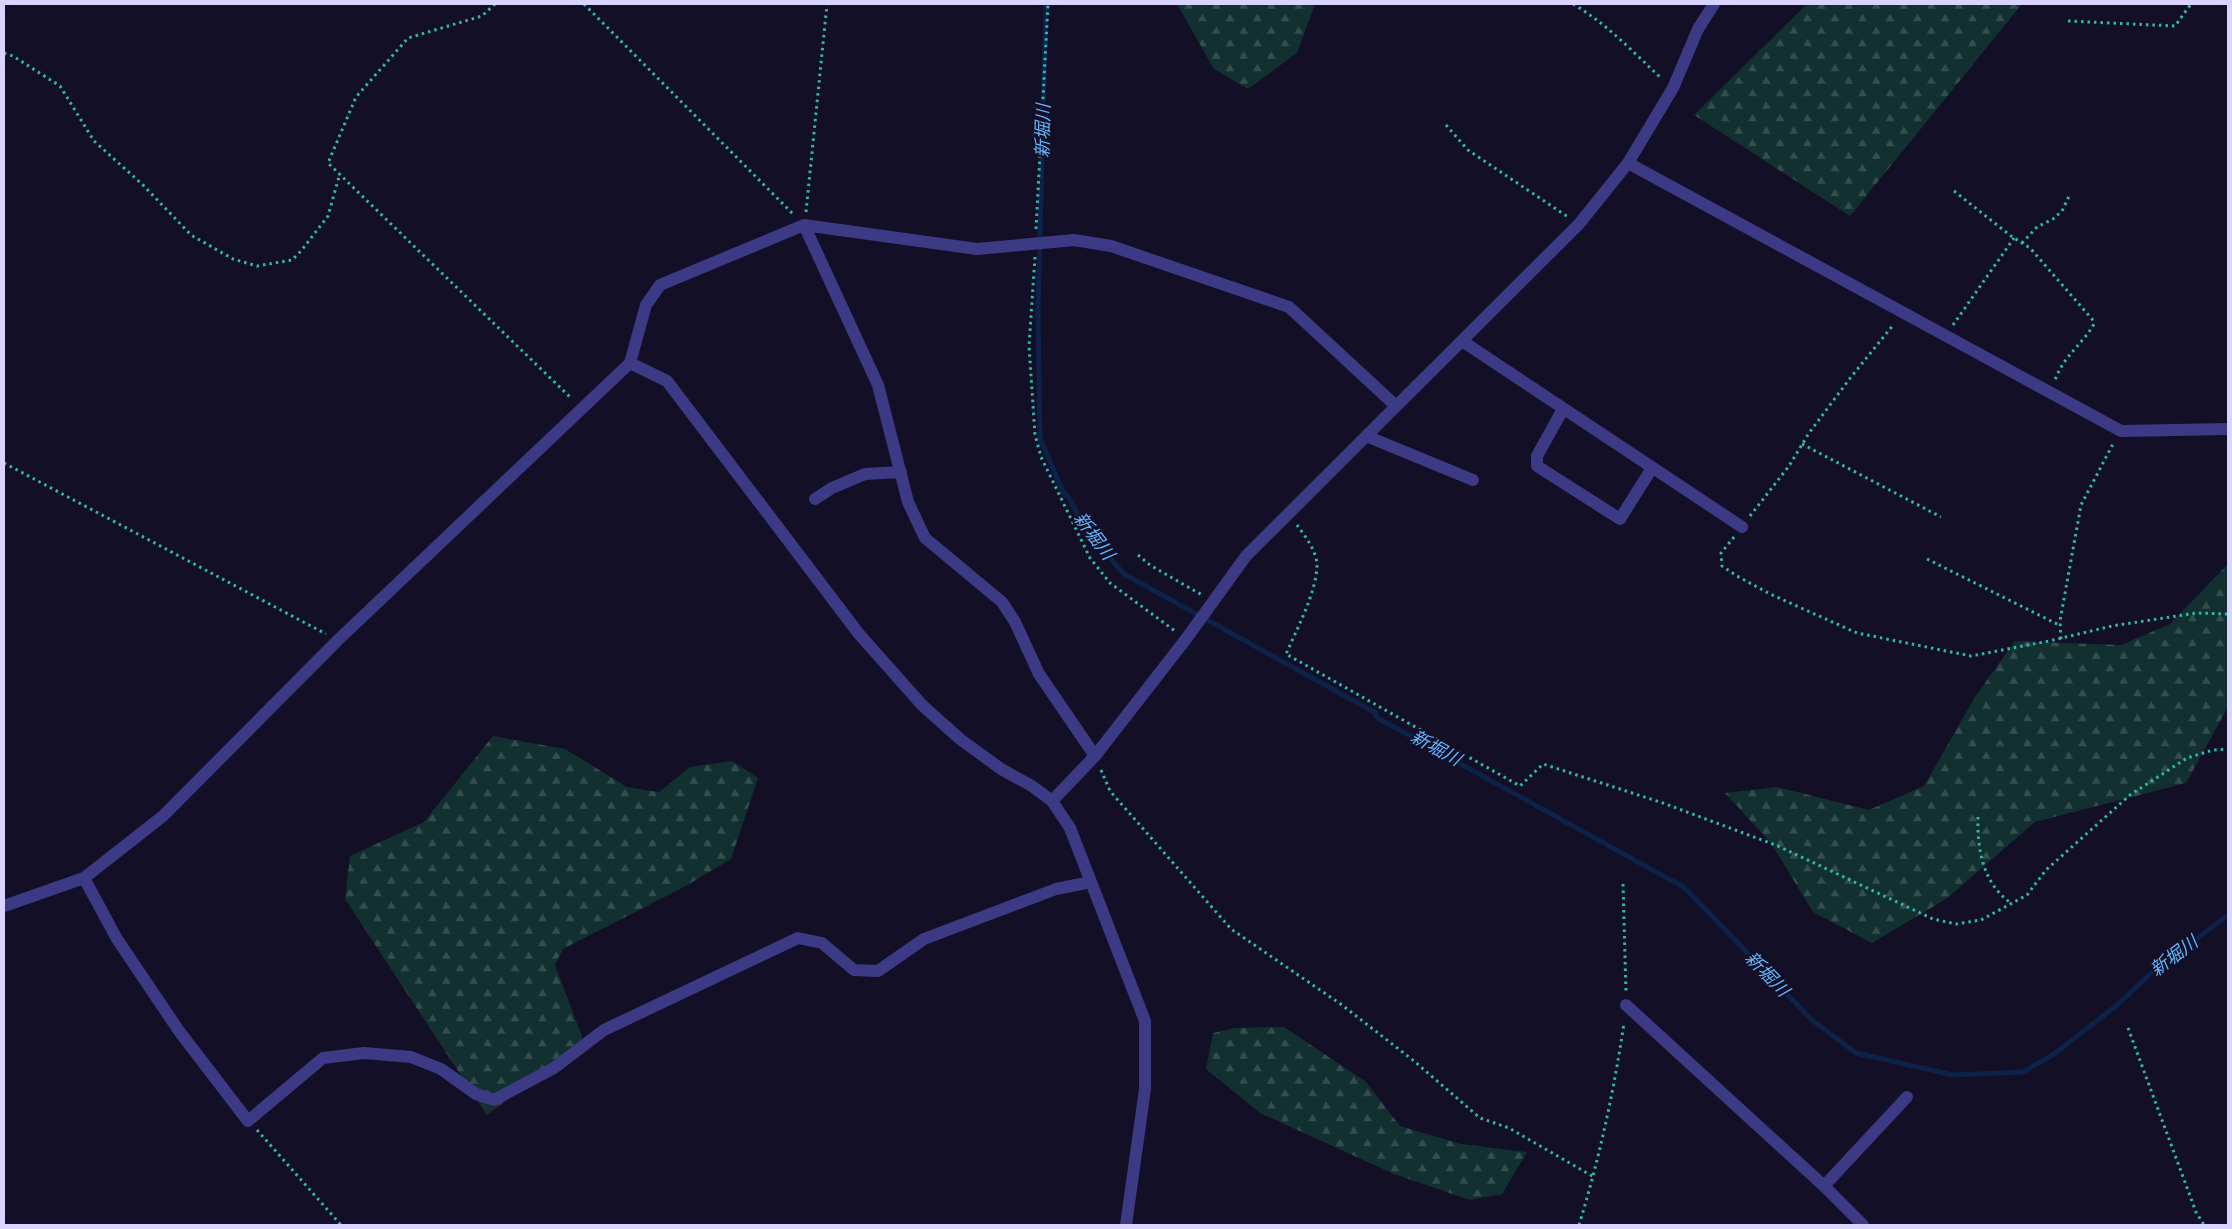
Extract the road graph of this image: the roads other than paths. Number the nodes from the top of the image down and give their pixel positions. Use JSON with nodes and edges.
{"nodes":[{"id":1,"x":1714,"y":4,"type":"edge"},
{"id":2,"x":1628,"y":164,"type":"junction"},
{"id":3,"x":804,"y":225,"type":"junction"},
{"id":4,"x":1462,"y":341,"type":"junction"},
{"id":5,"x":630,"y":363,"type":"junction"},
{"id":6,"x":1396,"y":406,"type":"junction"},
{"id":7,"x":1563,"y":408,"type":"junction"},
{"id":8,"x":2228,"y":429,"type":"edge"},
{"id":9,"x":1366,"y":436,"type":"junction"},
{"id":10,"x":1652,"y":468,"type":"junction"},
{"id":11,"x":900,"y":472,"type":"junction"},
{"id":12,"x":1473,"y":480,"type":"dead end"},
{"id":13,"x":816,"y":499,"type":"dead end"},
{"id":14,"x":1742,"y":527,"type":"road end"},
{"id":15,"x":1095,"y":756,"type":"junction"},
{"id":16,"x":1052,"y":801,"type":"junction"},
{"id":17,"x":84,"y":878,"type":"junction"},
{"id":18,"x":1091,"y":882,"type":"junction"},
{"id":19,"x":4,"y":906,"type":"edge"},
{"id":20,"x":1626,"y":1005,"type":"road end"},
{"id":21,"x":1907,"y":1097,"type":"dead end"},
{"id":22,"x":1824,"y":1186,"type":"junction"},
{"id":23,"x":1126,"y":1225,"type":"edge"},
{"id":24,"x":1863,"y":1225,"type":"edge"}],
"edges":[{"from":1,"to":2,"type":"street"},
{"from":2,"to":4,"type":"street"},
{"from":2,"to":8,"type":"street"},
{"from":3,"to":5,"type":"street"},
{"from":3,"to":6,"type":"street"},
{"from":3,"to":11,"type":"street"},
{"from":4,"to":6,"type":"street"},
{"from":4,"to":7,"type":"street"},
{"from":5,"to":16,"type":"street"},
{"from":5,"to":17,"type":"street"},
{"from":6,"to":9,"type":"street"},
{"from":7,"to":10,"type":"street"},
{"from":7,"to":10,"type":"street"},
{"from":9,"to":12,"type":"street"},
{"from":9,"to":15,"type":"street"},
{"from":10,"to":14,"type":"street"},
{"from":11,"to":13,"type":"street"},
{"from":11,"to":15,"type":"street"},
{"from":15,"to":16,"type":"street"},
{"from":16,"to":18,"type":"street"},
{"from":17,"to":18,"type":"street"},
{"from":17,"to":19,"type":"street"},
{"from":18,"to":23,"type":"street"},
{"from":20,"to":22,"type":"street"},
{"from":21,"to":22,"type":"street"},
{"from":22,"to":24,"type":"street"}]}
